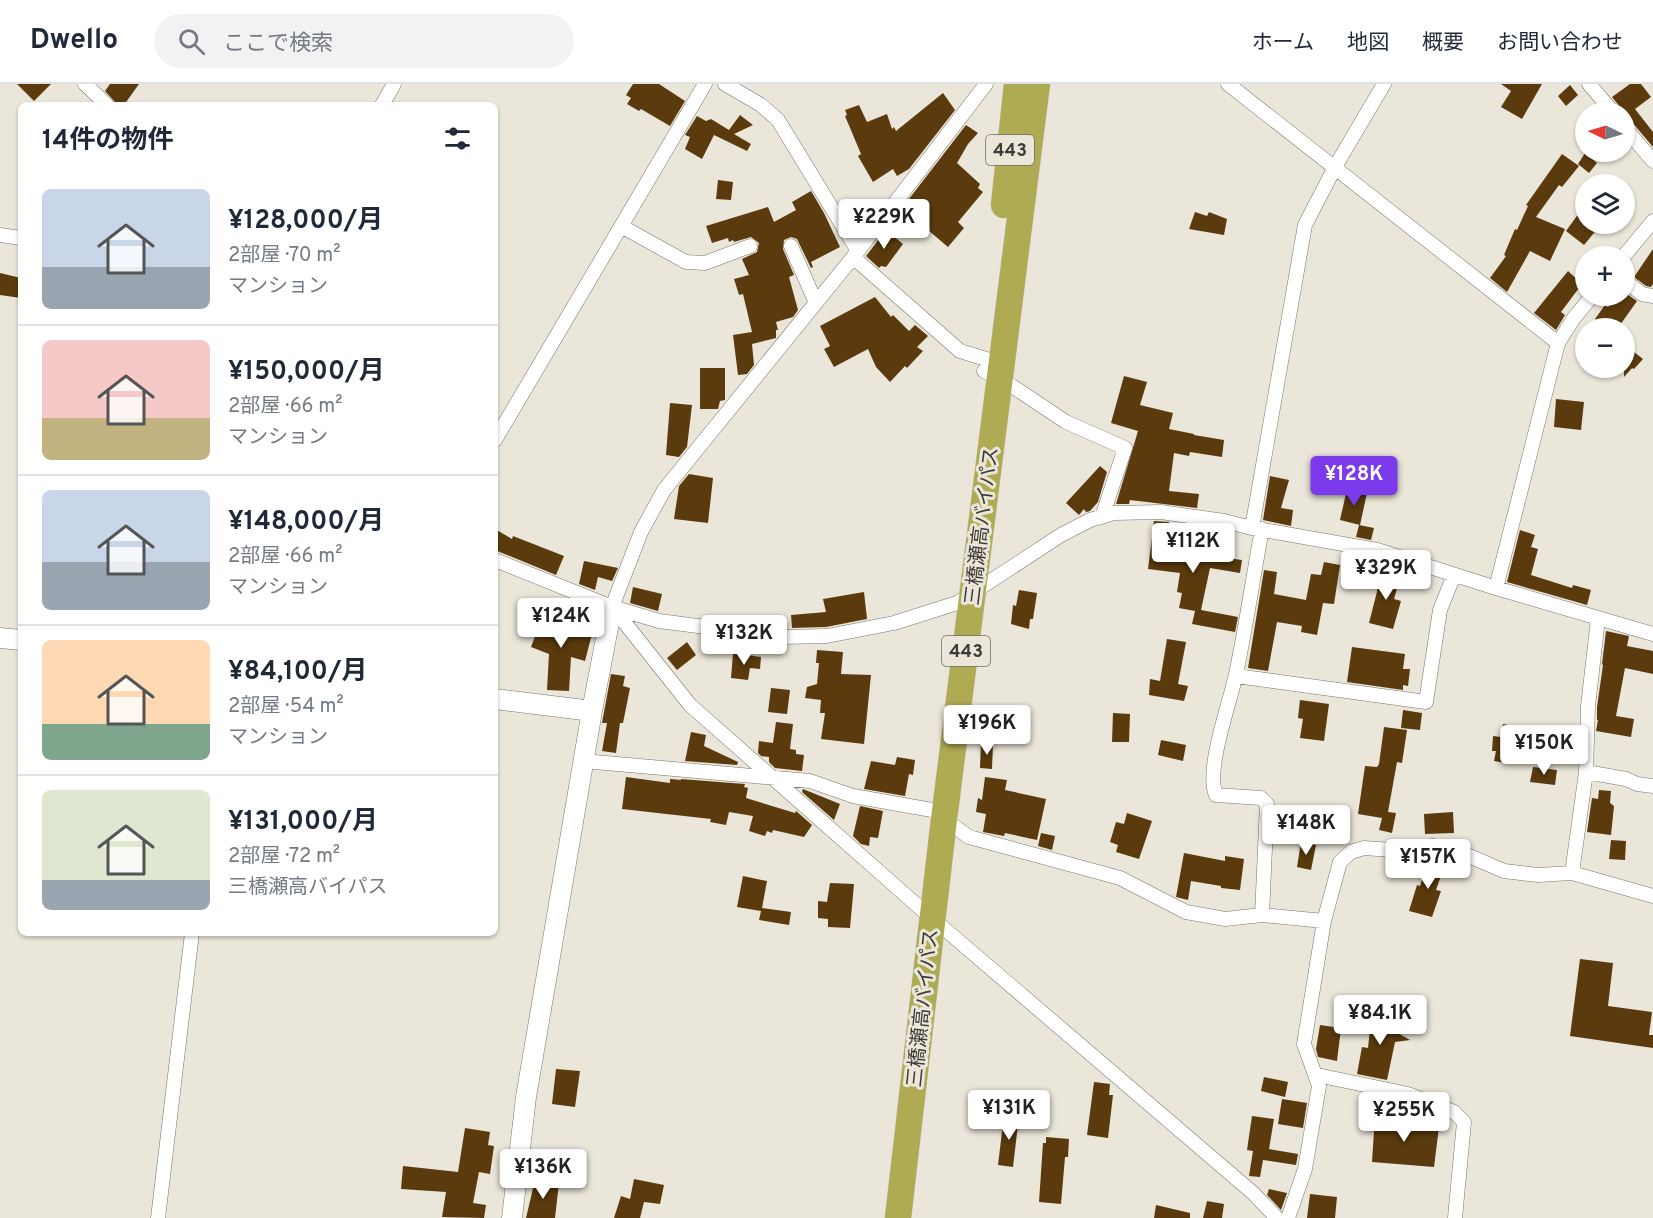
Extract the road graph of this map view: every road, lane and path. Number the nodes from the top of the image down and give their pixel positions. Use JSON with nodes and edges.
{"nodes":[{"id":1,"x":394,"y":84,"type":"edge"},
{"id":2,"x":705,"y":84,"type":"edge"},
{"id":3,"x":725,"y":84,"type":"edge"},
{"id":4,"x":986,"y":84,"type":"edge"},
{"id":5,"x":1017,"y":84,"type":"edge"},
{"id":6,"x":1036,"y":84,"type":"edge"},
{"id":7,"x":1227,"y":84,"type":"edge"},
{"id":8,"x":1384,"y":84,"type":"edge"},
{"id":9,"x":1589,"y":84,"type":"edge"},
{"id":10,"x":92,"y":87,"type":"edge"},
{"id":11,"x":89,"y":102,"type":"edge"},
{"id":12,"x":104,"y":102,"type":"edge"},
{"id":13,"x":384,"y":102,"type":"edge"},
{"id":14,"x":1604,"y":102,"type":"edge"},
{"id":15,"x":1635,"y":140,"type":"edge"},
{"id":16,"x":1653,"y":161,"type":"edge"},
{"id":17,"x":1335,"y":167,"type":"junction"},
{"id":18,"x":1653,"y":221,"type":"edge"},
{"id":19,"x":621,"y":226,"type":"junction"},
{"id":20,"x":0,"y":235,"type":"edge"},
{"id":21,"x":18,"y":238,"type":"edge"},
{"id":22,"x":750,"y":246,"type":"dead end"},
{"id":23,"x":791,"y":246,"type":"dead end"},
{"id":24,"x":1632,"y":246,"type":"edge"},
{"id":25,"x":856,"y":254,"type":"junction"},
{"id":26,"x":1635,"y":289,"type":"edge"},
{"id":27,"x":1653,"y":296,"type":"edge"},
{"id":28,"x":816,"y":303,"type":"junction"},
{"id":29,"x":1584,"y":306,"type":"edge"},
{"id":30,"x":1558,"y":342,"type":"junction"},
{"id":31,"x":990,"y":370,"type":"junction"},
{"id":32,"x":498,"y":435,"type":"edge"},
{"id":33,"x":1102,"y":517,"type":"junction"},
{"id":34,"x":1257,"y":529,"type":"junction"},
{"id":35,"x":498,"y":561,"type":"edge"},
{"id":36,"x":1454,"y":575,"type":"junction"},
{"id":37,"x":1496,"y":588,"type":"junction"},
{"id":38,"x":965,"y":597,"type":"junction"},
{"id":39,"x":612,"y":608,"type":"junction"},
{"id":40,"x":1598,"y":619,"type":"junction"},
{"id":41,"x":1653,"y":634,"type":"edge"},
{"id":42,"x":0,"y":638,"type":"edge"},
{"id":43,"x":18,"y":640,"type":"edge"},
{"id":44,"x":1236,"y":676,"type":"junction"},
{"id":45,"x":498,"y":699,"type":"edge"},
{"id":46,"x":592,"y":711,"type":"junction"},
{"id":47,"x":583,"y":761,"type":"junction"},
{"id":48,"x":1586,"y":772,"type":"junction"},
{"id":49,"x":771,"y":777,"type":"junction"},
{"id":50,"x":1653,"y":786,"type":"edge"},
{"id":51,"x":938,"y":815,"type":"junction"},
{"id":52,"x":1572,"y":873,"type":"junction"},
{"id":53,"x":1653,"y":896,"type":"edge"},
{"id":54,"x":926,"y":912,"type":"junction"},
{"id":55,"x":1262,"y":915,"type":"junction"},
{"id":56,"x":1324,"y":921,"type":"junction"},
{"id":57,"x":192,"y":936,"type":"edge"},
{"id":58,"x":1317,"y":1075,"type":"junction"},
{"id":59,"x":158,"y":1218,"type":"edge"},
{"id":60,"x":512,"y":1218,"type":"edge"},
{"id":61,"x":881,"y":1218,"type":"edge"},
{"id":62,"x":898,"y":1218,"type":"edge"},
{"id":63,"x":1277,"y":1218,"type":"edge"},
{"id":64,"x":1288,"y":1218,"type":"edge"},
{"id":65,"x":1455,"y":1218,"type":"edge"}],
"edges":[{"from":1,"to":13,"type":"street"},
{"from":2,"to":19,"type":"street"},
{"from":3,"to":25,"type":"street"},
{"from":4,"to":25,"type":"street"},
{"from":5,"to":31,"type":"highway","name":"三橋瀬高バイパス","number":"443"},
{"from":6,"to":31,"type":"highway","name":"三橋瀬高バイパス","number":"443"},
{"from":7,"to":17,"type":"street"},
{"from":8,"to":17,"type":"street"},
{"from":9,"to":14,"type":"street"},
{"from":10,"to":11,"type":"street"},
{"from":10,"to":12,"type":"street"},
{"from":15,"to":16,"type":"street"},
{"from":17,"to":30,"type":"street"},
{"from":17,"to":34,"type":"street"},
{"from":18,"to":24,"type":"street"},
{"from":19,"to":22,"type":"street"},
{"from":19,"to":32,"type":"street"},
{"from":20,"to":21,"type":"street"},
{"from":23,"to":28,"type":"street"},
{"from":25,"to":28,"type":"street"},
{"from":25,"to":31,"type":"street"},
{"from":26,"to":27,"type":"street"},
{"from":28,"to":39,"type":"street"},
{"from":29,"to":30,"type":"street"},
{"from":30,"to":37,"type":"street"},
{"from":31,"to":33,"type":"street"},
{"from":31,"to":38,"type":"highway","name":"三橋瀬高バイパス","number":"443"},
{"from":33,"to":34,"type":"street"},
{"from":33,"to":38,"type":"street"},
{"from":34,"to":36,"type":"street"},
{"from":34,"to":44,"type":"street"},
{"from":35,"to":39,"type":"street"},
{"from":36,"to":37,"type":"street"},
{"from":36,"to":44,"type":"street"},
{"from":37,"to":40,"type":"street"},
{"from":38,"to":39,"type":"street"},
{"from":38,"to":51,"type":"highway","name":"三橋瀬高バイパス","number":"443"},
{"from":39,"to":46,"type":"street"},
{"from":39,"to":49,"type":"street"},
{"from":40,"to":41,"type":"street"},
{"from":40,"to":48,"type":"street"},
{"from":42,"to":43,"type":"street"},
{"from":44,"to":55,"type":"street"},
{"from":45,"to":46,"type":"street"},
{"from":46,"to":47,"type":"street"},
{"from":47,"to":49,"type":"street"},
{"from":47,"to":60,"type":"street"},
{"from":48,"to":50,"type":"street"},
{"from":48,"to":52,"type":"street"},
{"from":49,"to":51,"type":"street"},
{"from":49,"to":54,"type":"street"},
{"from":51,"to":54,"type":"highway","name":"三橋瀬高バイパス","number":"443"},
{"from":51,"to":55,"type":"street"},
{"from":52,"to":53,"type":"street"},
{"from":52,"to":56,"type":"street"},
{"from":54,"to":61,"type":"highway","name":"三橋瀬高バイパス","number":"443"},
{"from":54,"to":62,"type":"highway","name":"三橋瀬高バイパス","number":"443"},
{"from":54,"to":63,"type":"street"},
{"from":55,"to":56,"type":"street"},
{"from":56,"to":58,"type":"street"},
{"from":57,"to":59,"type":"street"},
{"from":58,"to":64,"type":"street"},
{"from":58,"to":65,"type":"street"}]}
